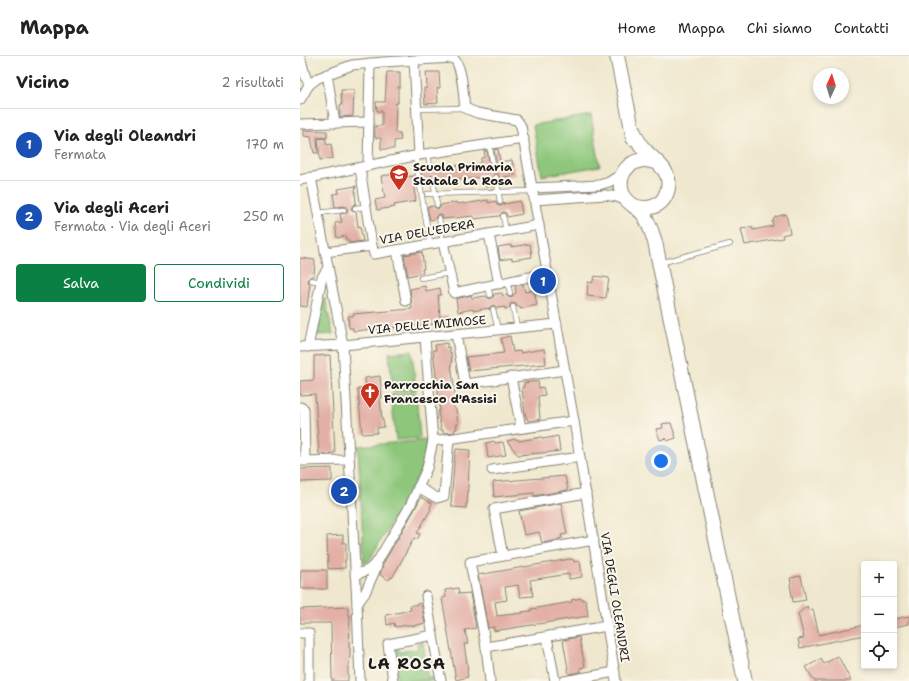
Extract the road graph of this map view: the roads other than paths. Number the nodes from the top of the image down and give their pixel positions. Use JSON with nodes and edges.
{"nodes":[{"id":1,"x":300,"y":56,"type":"edge"},
{"id":2,"x":617,"y":56,"type":"edge"},
{"id":3,"x":414,"y":60,"type":"junction"},
{"id":4,"x":370,"y":63,"type":"junction"},
{"id":5,"x":327,"y":74,"type":"junction"},
{"id":6,"x":310,"y":84,"type":"junction"},
{"id":7,"x":300,"y":100,"type":"edge"},
{"id":8,"x":417,"y":108,"type":"junction"},
{"id":9,"x":465,"y":108,"type":"junction"},
{"id":10,"x":369,"y":122,"type":"junction"},
{"id":11,"x":335,"y":123,"type":"junction"},
{"id":12,"x":300,"y":124,"type":"edge"},
{"id":13,"x":632,"y":129,"type":"junction"},
{"id":14,"x":524,"y":139,"type":"junction"},
{"id":15,"x":489,"y":144,"type":"junction"},
{"id":16,"x":428,"y":154,"type":"junction"},
{"id":17,"x":417,"y":156,"type":"junction"},
{"id":18,"x":655,"y":162,"type":"junction"},
{"id":19,"x":493,"y":164,"type":"dead end"},
{"id":20,"x":430,"y":166,"type":"dead end"},
{"id":21,"x":364,"y":167,"type":"junction"},
{"id":22,"x":627,"y":168,"type":"junction"},
{"id":23,"x":311,"y":177,"type":"junction"},
{"id":24,"x":496,"y":177,"type":"dead end"},
{"id":25,"x":433,"y":179,"type":"dead end"},
{"id":26,"x":300,"y":180,"type":"edge"},
{"id":27,"x":533,"y":189,"type":"junction"},
{"id":28,"x":499,"y":192,"type":"junction"},
{"id":29,"x":427,"y":194,"type":"dead end"},
{"id":30,"x":435,"y":194,"type":"junction"},
{"id":31,"x":535,"y":200,"type":"junction"},
{"id":32,"x":500,"y":202,"type":"dead end"},
{"id":33,"x":660,"y":203,"type":"junction"},
{"id":34,"x":437,"y":205,"type":"dead end"},
{"id":35,"x":632,"y":205,"type":"junction"},
{"id":36,"x":366,"y":207,"type":"junction"},
{"id":37,"x":356,"y":208,"type":"dead end"},
{"id":38,"x":344,"y":210,"type":"dead end"},
{"id":39,"x":318,"y":213,"type":"junction"},
{"id":40,"x":503,"y":216,"type":"dead end"},
{"id":41,"x":439,"y":218,"type":"dead end"},
{"id":42,"x":539,"y":225,"type":"junction"},
{"id":43,"x":506,"y":231,"type":"junction"},
{"id":44,"x":489,"y":234,"type":"junction"},
{"id":45,"x":443,"y":242,"type":"junction"},
{"id":46,"x":656,"y":242,"type":"junction"},
{"id":47,"x":430,"y":244,"type":"junction"},
{"id":48,"x":730,"y":244,"type":"dead end"},
{"id":49,"x":372,"y":246,"type":"junction"},
{"id":50,"x":397,"y":250,"type":"junction"},
{"id":51,"x":325,"y":252,"type":"junction"},
{"id":52,"x":660,"y":263,"type":"junction"},
{"id":53,"x":328,"y":268,"type":"junction"},
{"id":54,"x":450,"y":273,"type":"junction"},
{"id":55,"x":548,"y":273,"type":"junction"},
{"id":56,"x":421,"y":278,"type":"dead end"},
{"id":57,"x":311,"y":280,"type":"dead end"},
{"id":58,"x":321,"y":282,"type":"junction"},
{"id":59,"x":503,"y":283,"type":"junction"},
{"id":60,"x":510,"y":294,"type":"dead end"},
{"id":61,"x":406,"y":301,"type":"dead end"},
{"id":62,"x":513,"y":307,"type":"dead end"},
{"id":63,"x":493,"y":309,"type":"dead end"},
{"id":64,"x":557,"y":324,"type":"junction"},
{"id":65,"x":517,"y":328,"type":"junction"},
{"id":66,"x":498,"y":330,"type":"junction"},
{"id":67,"x":456,"y":334,"type":"junction"},
{"id":68,"x":425,"y":337,"type":"junction"},
{"id":69,"x":343,"y":345,"type":"junction"},
{"id":70,"x":304,"y":347,"type":"edge"},
{"id":71,"x":565,"y":370,"type":"junction"},
{"id":72,"x":511,"y":377,"type":"junction"},
{"id":73,"x":300,"y":406,"type":"edge"},
{"id":74,"x":574,"y":421,"type":"junction"},
{"id":75,"x":521,"y":428,"type":"junction"},
{"id":76,"x":449,"y":439,"type":"junction"},
{"id":77,"x":433,"y":441,"type":"junction"},
{"id":78,"x":580,"y":457,"type":"junction"},
{"id":79,"x":349,"y":460,"type":"junction"},
{"id":80,"x":303,"y":461,"type":"edge"},
{"id":81,"x":492,"y":470,"type":"dead end"},
{"id":82,"x":418,"y":487,"type":"junction"},
{"id":83,"x":586,"y":493,"type":"junction"},
{"id":84,"x":594,"y":540,"type":"junction"},
{"id":85,"x":503,"y":556,"type":"junction"},
{"id":86,"x":377,"y":562,"type":"junction"},
{"id":87,"x":373,"y":574,"type":"junction"},
{"id":88,"x":356,"y":577,"type":"junction"},
{"id":89,"x":426,"y":596,"type":"dead end"},
{"id":90,"x":357,"y":604,"type":"junction"},
{"id":91,"x":608,"y":626,"type":"junction"},
{"id":92,"x":300,"y":633,"type":"edge"},
{"id":93,"x":433,"y":636,"type":"junction"},
{"id":94,"x":547,"y":636,"type":"junction"},
{"id":95,"x":486,"y":647,"type":"junction"},
{"id":96,"x":615,"y":677,"type":"edge"},
{"id":97,"x":309,"y":681,"type":"edge"},
{"id":98,"x":360,"y":681,"type":"edge"},
{"id":99,"x":393,"y":681,"type":"edge"},
{"id":100,"x":442,"y":681,"type":"edge"},
{"id":101,"x":490,"y":681,"type":"edge"},
{"id":102,"x":554,"y":681,"type":"edge"},
{"id":103,"x":564,"y":681,"type":"edge"},
{"id":104,"x":745,"y":681,"type":"edge"}],
"edges":[{"from":1,"to":6,"type":"street"},
{"from":2,"to":13,"type":"main road"},
{"from":3,"to":4,"type":"street"},
{"from":3,"to":8,"type":"street"},
{"from":3,"to":9,"type":"street"},
{"from":4,"to":5,"type":"street"},
{"from":4,"to":10,"type":"street"},
{"from":5,"to":6,"type":"street"},
{"from":5,"to":11,"type":"street"},
{"from":6,"to":7,"type":"street"},
{"from":8,"to":9,"type":"lane"},
{"from":8,"to":17,"type":"street"},
{"from":9,"to":14,"type":"street","name":"VIA DEGLI OLEANDRI"},
{"from":10,"to":11,"type":"street"},
{"from":10,"to":21,"type":"street"},
{"from":11,"to":12,"type":"street"},
{"from":13,"to":18,"type":"main road"},
{"from":13,"to":22,"type":"main road"},
{"from":14,"to":15,"type":"street"},
{"from":14,"to":27,"type":"street","name":"VIA DEGLI OLEANDRI"},
{"from":15,"to":16,"type":"street"},
{"from":15,"to":19,"type":"lane"},
{"from":16,"to":17,"type":"street"},
{"from":16,"to":20,"type":"lane"},
{"from":17,"to":21,"type":"street"},
{"from":17,"to":47,"type":"lane"},
{"from":18,"to":22,"type":"main road"},
{"from":18,"to":33,"type":"main road"},
{"from":21,"to":23,"type":"street"},
{"from":21,"to":36,"type":"street"},
{"from":22,"to":27,"type":"street"},
{"from":22,"to":35,"type":"main road"},
{"from":23,"to":26,"type":"street"},
{"from":23,"to":39,"type":"street"},
{"from":24,"to":28,"type":"lane"},
{"from":25,"to":30,"type":"lane"},
{"from":27,"to":28,"type":"lane"},
{"from":27,"to":31,"type":"street","name":"VIA DEGLI OLEANDRI"},
{"from":28,"to":30,"type":"lane"},
{"from":28,"to":32,"type":"lane"},
{"from":29,"to":30,"type":"lane"},
{"from":30,"to":34,"type":"lane"},
{"from":31,"to":35,"type":"street"},
{"from":31,"to":42,"type":"street","name":"VIA DEGLI OLEANDRI"},
{"from":33,"to":35,"type":"main road"},
{"from":33,"to":46,"type":"main road"},
{"from":35,"to":46,"type":"main road"},
{"from":36,"to":37,"type":"lane"},
{"from":36,"to":49,"type":"street"},
{"from":38,"to":39,"type":"lane"},
{"from":39,"to":51,"type":"street"},
{"from":40,"to":43,"type":"lane"},
{"from":41,"to":45,"type":"lane"},
{"from":42,"to":43,"type":"street","name":"VIA DELL'EDERA"},
{"from":42,"to":55,"type":"street","name":"VIA DEGLI OLEANDRI"},
{"from":43,"to":44,"type":"street","name":"VIA DELL'EDERA"},
{"from":44,"to":45,"type":"street","name":"VIA DELL'EDERA"},
{"from":44,"to":59,"type":"street"},
{"from":45,"to":47,"type":"street","name":"VIA DELL'EDERA"},
{"from":45,"to":54,"type":"street"},
{"from":46,"to":52,"type":"main road"},
{"from":47,"to":50,"type":"street","name":"VIA DELL'EDERA"},
{"from":48,"to":52,"type":"lane"},
{"from":49,"to":50,"type":"street","name":"VIA DELL'EDERA"},
{"from":49,"to":51,"type":"street","name":"VIA DELL'EDERA"},
{"from":50,"to":61,"type":"street"},
{"from":51,"to":53,"type":"street"},
{"from":52,"to":104,"type":"main road"},
{"from":53,"to":58,"type":"street"},
{"from":53,"to":69,"type":"street"},
{"from":54,"to":56,"type":"lane"},
{"from":54,"to":59,"type":"street"},
{"from":55,"to":59,"type":"street"},
{"from":55,"to":64,"type":"street","name":"VIA DEGLI OLEANDRI"},
{"from":57,"to":58,"type":"lane"},
{"from":58,"to":70,"type":"street"},
{"from":59,"to":60,"type":"lane"},
{"from":62,"to":65,"type":"lane"},
{"from":63,"to":66,"type":"lane"},
{"from":64,"to":65,"type":"street","name":"VIA DELLE MIMOSE"},
{"from":64,"to":71,"type":"street","name":"VIA DEGLI OLEANDRI"},
{"from":65,"to":66,"type":"street","name":"VIA DELLE MIMOSE"},
{"from":66,"to":67,"type":"street","name":"VIA DELLE MIMOSE"},
{"from":67,"to":68,"type":"street","name":"VIA DELLE MIMOSE"},
{"from":67,"to":72,"type":"street"},
{"from":68,"to":69,"type":"street","name":"VIA DELLE MIMOSE"},
{"from":68,"to":77,"type":"street"},
{"from":69,"to":70,"type":"street","name":"VIA DELLE MIMOSE"},
{"from":69,"to":79,"type":"street"},
{"from":71,"to":72,"type":"street"},
{"from":71,"to":74,"type":"street","name":"VIA DEGLI OLEANDRI"},
{"from":72,"to":75,"type":"street"},
{"from":73,"to":80,"type":"street"},
{"from":74,"to":75,"type":"street"},
{"from":74,"to":78,"type":"street","name":"VIA DEGLI OLEANDRI"},
{"from":75,"to":76,"type":"street"},
{"from":76,"to":77,"type":"street"},
{"from":76,"to":82,"type":"street"},
{"from":77,"to":82,"type":"street"},
{"from":78,"to":81,"type":"street"},
{"from":78,"to":83,"type":"street","name":"VIA DEGLI OLEANDRI"},
{"from":79,"to":80,"type":"street"},
{"from":79,"to":88,"type":"street"},
{"from":82,"to":86,"type":"street"},
{"from":83,"to":84,"type":"street","name":"VIA DEGLI OLEANDRI"},
{"from":83,"to":85,"type":"street"},
{"from":84,"to":85,"type":"street"},
{"from":84,"to":91,"type":"street","name":"VIA DEGLI OLEANDRI"},
{"from":85,"to":95,"type":"street"},
{"from":86,"to":87,"type":"street"},
{"from":86,"to":88,"type":"street"},
{"from":87,"to":88,"type":"street"},
{"from":87,"to":90,"type":"street"},
{"from":88,"to":90,"type":"street"},
{"from":89,"to":93,"type":"street"},
{"from":90,"to":98,"type":"street"},
{"from":91,"to":94,"type":"street"},
{"from":91,"to":96,"type":"street","name":"VIA DEGLI OLEANDRI"},
{"from":92,"to":97,"type":"street"},
{"from":93,"to":99,"type":"street"},
{"from":93,"to":100,"type":"street"},
{"from":94,"to":95,"type":"street"},
{"from":94,"to":102,"type":"street"},
{"from":95,"to":101,"type":"street"},
{"from":96,"to":103,"type":"street"}]}
